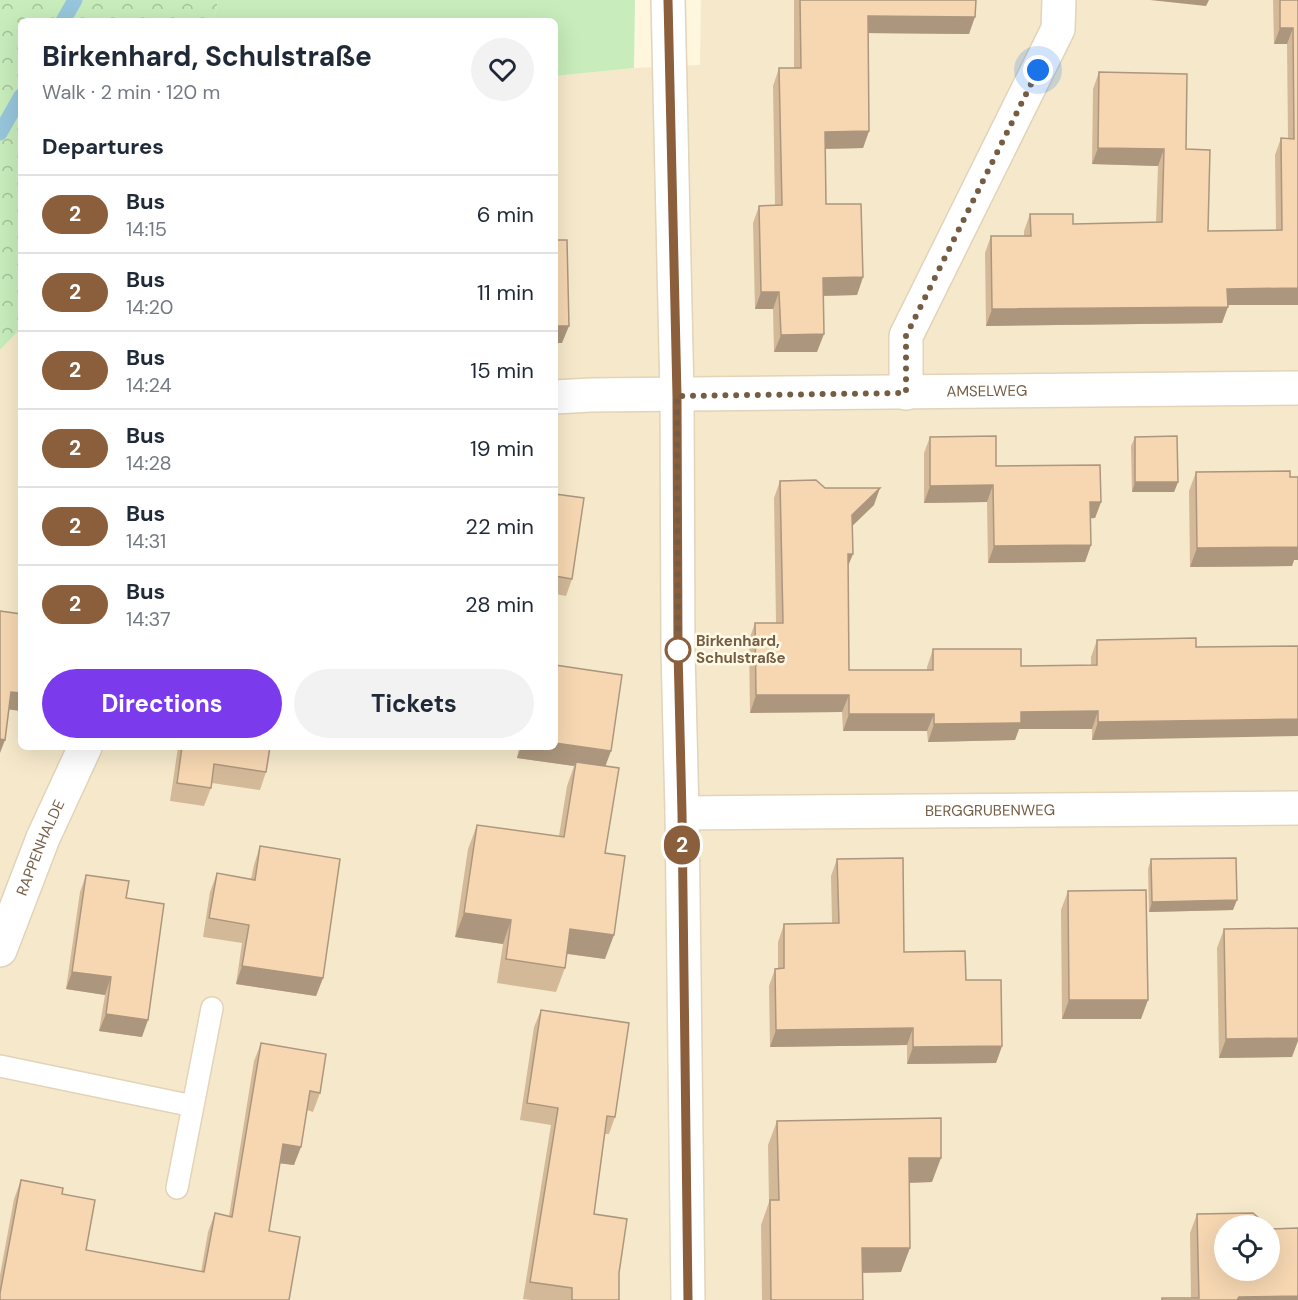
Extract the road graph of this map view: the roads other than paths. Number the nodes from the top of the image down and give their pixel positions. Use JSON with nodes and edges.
{"nodes":[{"id":1,"x":668,"y":0,"type":"edge"},
{"id":2,"x":1059,"y":0,"type":"edge"},
{"id":3,"x":1298,"y":388,"type":"edge"},
{"id":4,"x":906,"y":393,"type":"junction"},
{"id":5,"x":677,"y":396,"type":"junction"},
{"id":6,"x":558,"y":398,"type":"edge"},
{"id":7,"x":84,"y":750,"type":"edge"},
{"id":8,"x":1298,"y":808,"type":"edge"},
{"id":9,"x":682,"y":813,"type":"junction"},
{"id":10,"x":0,"y":950,"type":"edge"},
{"id":11,"x":212,"y":1008,"type":"dead end"},
{"id":12,"x":0,"y":1066,"type":"edge"},
{"id":13,"x":193,"y":1106,"type":"junction"},
{"id":14,"x":177,"y":1188,"type":"dead end"},
{"id":15,"x":688,"y":1300,"type":"edge"}],
"edges":[{"from":1,"to":5,"type":"street"},
{"from":2,"to":4,"type":"street"},
{"from":3,"to":4,"type":"street","name":"AMSELWEG"},
{"from":4,"to":5,"type":"street","name":"AMSELWEG"},
{"from":5,"to":6,"type":"street"},
{"from":5,"to":9,"type":"street"},
{"from":7,"to":10,"type":"street","name":"RAPPENHALDE"},
{"from":8,"to":9,"type":"street","name":"BERGGRUBENWEG"},
{"from":9,"to":15,"type":"street"},
{"from":11,"to":13,"type":"lane"},
{"from":12,"to":13,"type":"lane"},
{"from":13,"to":14,"type":"lane"}]}
